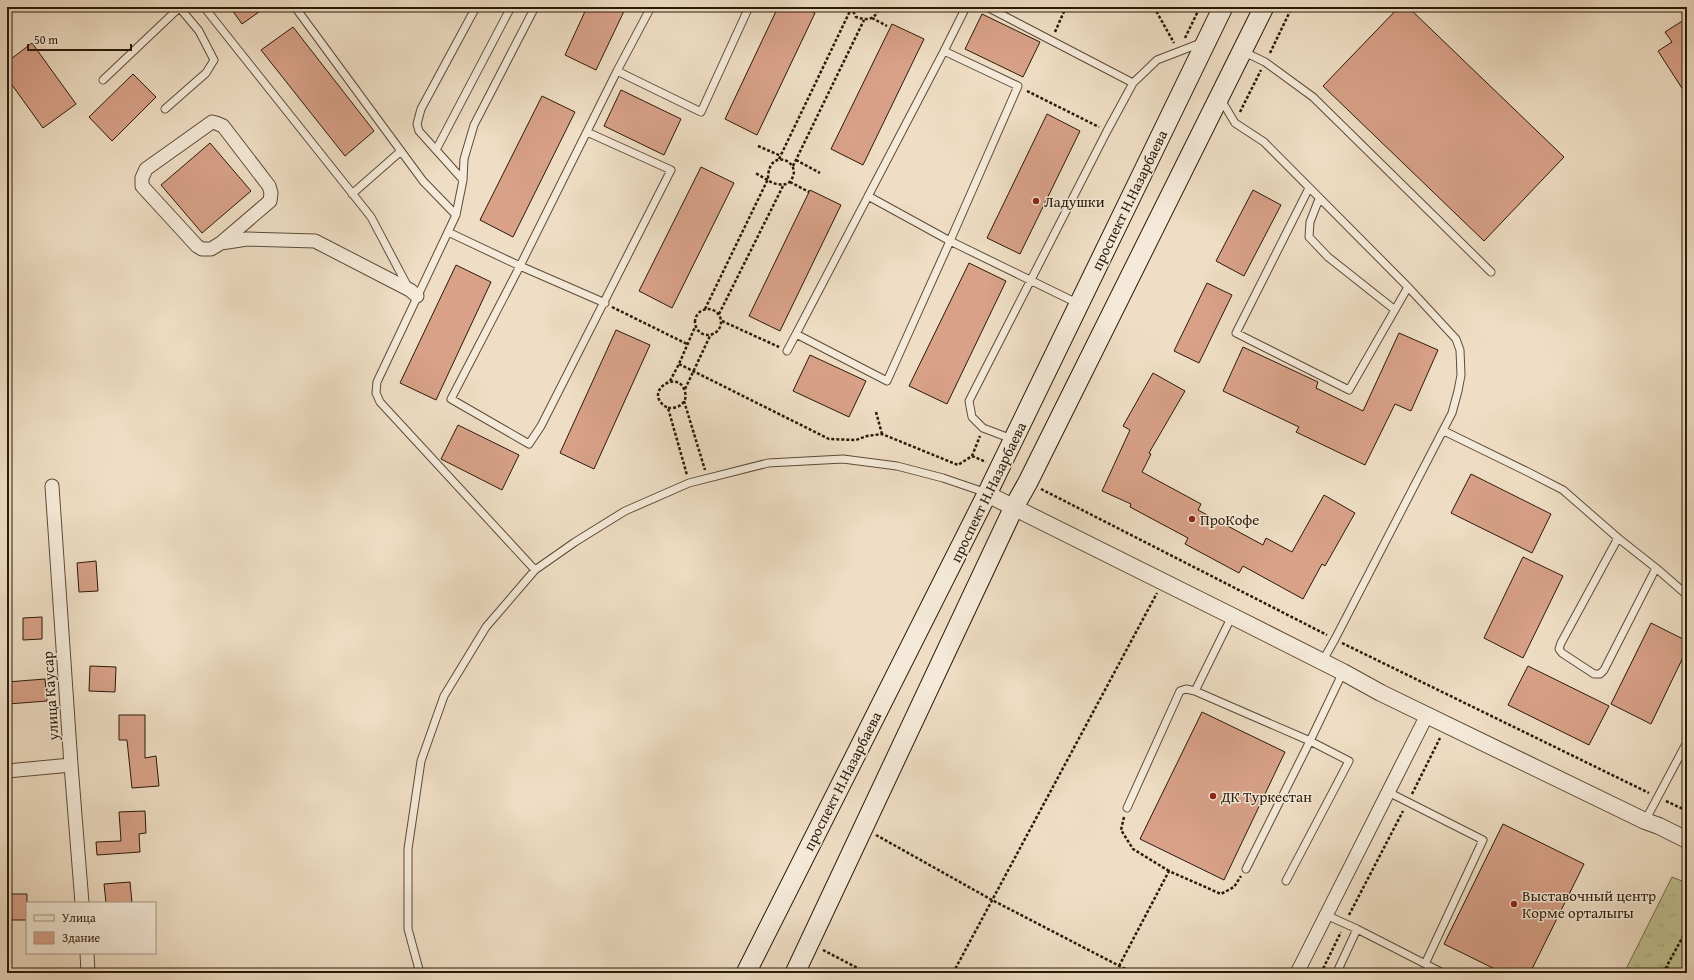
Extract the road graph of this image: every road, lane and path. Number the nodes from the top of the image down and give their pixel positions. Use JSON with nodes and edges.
{"nodes":[{"id":1,"x":180,"y":7,"type":"edge"},
{"id":2,"x":204,"y":7,"type":"edge"},
{"id":3,"x":295,"y":7,"type":"edge"},
{"id":4,"x":476,"y":7,"type":"edge"},
{"id":5,"x":511,"y":7,"type":"edge"},
{"id":6,"x":535,"y":7,"type":"edge"},
{"id":7,"x":651,"y":7,"type":"edge"},
{"id":8,"x":749,"y":7,"type":"edge"},
{"id":9,"x":846,"y":7,"type":"edge"},
{"id":10,"x":879,"y":7,"type":"edge"},
{"id":11,"x":966,"y":7,"type":"edge"},
{"id":12,"x":987,"y":7,"type":"edge"},
{"id":13,"x":1066,"y":7,"type":"edge"},
{"id":14,"x":1154,"y":7,"type":"edge"},
{"id":15,"x":1200,"y":7,"type":"edge"},
{"id":16,"x":1223,"y":7,"type":"edge"},
{"id":17,"x":1264,"y":7,"type":"edge"},
{"id":18,"x":851,"y":8,"type":"edge"},
{"id":19,"x":872,"y":18,"type":"junction"},
{"id":20,"x":864,"y":20,"type":"junction"},
{"id":21,"x":887,"y":26,"type":"dead end"},
{"id":22,"x":1051,"y":40,"type":"junction"},
{"id":23,"x":1205,"y":42,"type":"junction"},
{"id":24,"x":944,"y":51,"type":"junction"},
{"id":25,"x":1242,"y":51,"type":"junction"},
{"id":26,"x":1178,"y":52,"type":"junction"},
{"id":27,"x":616,"y":71,"type":"junction"},
{"id":28,"x":103,"y":80,"type":"dead end"},
{"id":29,"x":1133,"y":83,"type":"junction"},
{"id":30,"x":1018,"y":86,"type":"junction"},
{"id":31,"x":1219,"y":96,"type":"junction"},
{"id":32,"x":165,"y":110,"type":"dead end"},
{"id":33,"x":1107,"y":131,"type":"junction"},
{"id":34,"x":587,"y":132,"type":"junction"},
{"id":35,"x":758,"y":146,"type":"dead end"},
{"id":36,"x":436,"y":150,"type":"junction"},
{"id":37,"x":401,"y":151,"type":"junction"},
{"id":38,"x":780,"y":157,"type":"junction"},
{"id":39,"x":796,"y":160,"type":"junction"},
{"id":40,"x":793,"y":166,"type":"junction"},
{"id":41,"x":755,"y":172,"type":"dead end"},
{"id":42,"x":820,"y":173,"type":"dead end"},
{"id":43,"x":768,"y":179,"type":"junction"},
{"id":44,"x":463,"y":180,"type":"junction"},
{"id":45,"x":789,"y":182,"type":"junction"},
{"id":46,"x":783,"y":185,"type":"junction"},
{"id":47,"x":1309,"y":188,"type":"junction"},
{"id":48,"x":809,"y":192,"type":"dead end"},
{"id":49,"x":352,"y":194,"type":"junction"},
{"id":50,"x":868,"y":196,"type":"junction"},
{"id":51,"x":1319,"y":198,"type":"junction"},
{"id":52,"x":456,"y":215,"type":"junction"},
{"id":53,"x":448,"y":232,"type":"junction"},
{"id":54,"x":950,"y":241,"type":"junction"},
{"id":55,"x":221,"y":243,"type":"junction"},
{"id":56,"x":520,"y":266,"type":"junction"},
{"id":57,"x":1491,"y":272,"type":"dead end"},
{"id":58,"x":1031,"y":281,"type":"junction"},
{"id":59,"x":1408,"y":287,"type":"junction"},
{"id":60,"x":414,"y":293,"type":"junction"},
{"id":61,"x":605,"y":303,"type":"junction"},
{"id":62,"x":1079,"y":304,"type":"junction"},
{"id":63,"x":705,"y":309,"type":"junction"},
{"id":64,"x":1395,"y":310,"type":"junction"},
{"id":65,"x":719,"y":314,"type":"junction"},
{"id":66,"x":722,"y":321,"type":"junction"},
{"id":67,"x":695,"y":327,"type":"junction"},
{"id":68,"x":796,"y":334,"type":"junction"},
{"id":69,"x":710,"y":335,"type":"junction"},
{"id":70,"x":687,"y":344,"type":"junction"},
{"id":71,"x":787,"y":351,"type":"joint"},
{"id":72,"x":679,"y":364,"type":"junction"},
{"id":73,"x":694,"y":372,"type":"junction"},
{"id":74,"x":670,"y":381,"type":"junction"},
{"id":75,"x":685,"y":389,"type":"junction"},
{"id":76,"x":684,"y":402,"type":"junction"},
{"id":77,"x":668,"y":408,"type":"junction"},
{"id":78,"x":876,"y":412,"type":"dead end"},
{"id":79,"x":983,"y":428,"type":"junction"},
{"id":80,"x":1444,"y":431,"type":"junction"},
{"id":81,"x":882,"y":434,"type":"junction"},
{"id":82,"x":1014,"y":439,"type":"junction"},
{"id":83,"x":707,"y":479,"type":"junction"},
{"id":84,"x":1028,"y":482,"type":"junction"},
{"id":85,"x":690,"y":483,"type":"junction"},
{"id":86,"x":52,"y":486,"type":"dead end"},
{"id":87,"x":987,"y":494,"type":"junction"},
{"id":88,"x":1014,"y":507,"type":"junction"},
{"id":89,"x":1618,"y":538,"type":"junction"},
{"id":90,"x":1656,"y":568,"type":"junction"},
{"id":91,"x":535,"y":570,"type":"junction"},
{"id":92,"x":1163,"y":582,"type":"junction"},
{"id":93,"x":1687,"y":595,"type":"edge"},
{"id":94,"x":1232,"y":616,"type":"junction"},
{"id":95,"x":1335,"y":639,"type":"junction"},
{"id":96,"x":1322,"y":662,"type":"junction"},
{"id":97,"x":1343,"y":672,"type":"junction"},
{"id":98,"x":1195,"y":691,"type":"junction"},
{"id":99,"x":1427,"y":715,"type":"junction"},
{"id":100,"x":1446,"y":724,"type":"junction"},
{"id":101,"x":1310,"y":742,"type":"junction"},
{"id":102,"x":1687,"y":742,"type":"edge"},
{"id":103,"x":71,"y":765,"type":"junction"},
{"id":104,"x":7,"y":771,"type":"edge"},
{"id":105,"x":1388,"y":792,"type":"junction"},
{"id":106,"x":1658,"y":797,"type":"junction"},
{"id":107,"x":1408,"y":802,"type":"junction"},
{"id":108,"x":1127,"y":808,"type":"joint"},
{"id":109,"x":1687,"y":811,"type":"edge"},
{"id":110,"x":1644,"y":821,"type":"junction"},
{"id":111,"x":863,"y":828,"type":"junction"},
{"id":112,"x":1687,"y":840,"type":"edge"},
{"id":113,"x":1246,"y":869,"type":"joint"},
{"id":114,"x":1169,"y":871,"type":"junction"},
{"id":115,"x":1286,"y":881,"type":"dead end"},
{"id":116,"x":992,"y":900,"type":"junction"},
{"id":117,"x":82,"y":902,"type":"edge"},
{"id":118,"x":1326,"y":915,"type":"junction"},
{"id":119,"x":1345,"y":923,"type":"junction"},
{"id":120,"x":1357,"y":929,"type":"junction"},
{"id":121,"x":1687,"y":929,"type":"edge"},
{"id":122,"x":809,"y":942,"type":"junction"},
{"id":123,"x":87,"y":954,"type":"edge"},
{"id":124,"x":1425,"y":964,"type":"junction"},
{"id":125,"x":1119,"y":966,"type":"junction"},
{"id":126,"x":1666,"y":967,"type":"junction"},
{"id":127,"x":88,"y":973,"type":"edge"},
{"id":128,"x":420,"y":973,"type":"edge"},
{"id":129,"x":746,"y":973,"type":"edge"},
{"id":130,"x":795,"y":973,"type":"edge"},
{"id":131,"x":867,"y":973,"type":"edge"},
{"id":132,"x":953,"y":973,"type":"edge"},
{"id":133,"x":1133,"y":973,"type":"edge"},
{"id":134,"x":1297,"y":973,"type":"edge"},
{"id":135,"x":1321,"y":973,"type":"edge"},
{"id":136,"x":1340,"y":973,"type":"edge"},
{"id":137,"x":1443,"y":973,"type":"edge"},
{"id":138,"x":1663,"y":973,"type":"edge"},
{"id":139,"x":1679,"y":973,"type":"edge"}],
"edges":[{"from":1,"to":28,"type":"lane"},
{"from":1,"to":32,"type":"lane"},
{"from":2,"to":49,"type":"lane"},
{"from":3,"to":37,"type":"lane"},
{"from":4,"to":36,"type":"lane"},
{"from":5,"to":36,"type":"lane"},
{"from":6,"to":44,"type":"lane"},
{"from":7,"to":27,"type":"lane"},
{"from":8,"to":27,"type":"lane"},
{"from":9,"to":18,"type":"path"},
{"from":10,"to":19,"type":"path"},
{"from":11,"to":24,"type":"lane"},
{"from":12,"to":22,"type":"lane"},
{"from":13,"to":22,"type":"path"},
{"from":14,"to":26,"type":"path"},
{"from":15,"to":26,"type":"path"},
{"from":16,"to":23,"type":"main road","name":"проспект Н.Назарбаева"},
{"from":17,"to":25,"type":"main road","name":"проспект Н.Назарбаева"},
{"from":18,"to":20,"type":"path"},
{"from":18,"to":38,"type":"path"},
{"from":19,"to":20,"type":"path"},
{"from":19,"to":21,"type":"path"},
{"from":20,"to":39,"type":"path"},
{"from":22,"to":29,"type":"lane"},
{"from":23,"to":26,"type":"lane"},
{"from":23,"to":62,"type":"main road","name":"проспект Н.Назарбаева"},
{"from":24,"to":30,"type":"lane"},
{"from":24,"to":50,"type":"lane"},
{"from":25,"to":31,"type":"main road","name":"проспект Н.Назарбаева"},
{"from":25,"to":57,"type":"lane"},
{"from":26,"to":29,"type":"lane"},
{"from":27,"to":34,"type":"lane"},
{"from":29,"to":33,"type":"lane"},
{"from":30,"to":33,"type":"path"},
{"from":30,"to":54,"type":"lane"},
{"from":31,"to":47,"type":"lane"},
{"from":31,"to":84,"type":"main road","name":"проспект Н.Назарбаева"},
{"from":33,"to":58,"type":"lane"},
{"from":34,"to":56,"type":"lane"},
{"from":34,"to":61,"type":"lane"},
{"from":35,"to":38,"type":"path"},
{"from":36,"to":44,"type":"lane"},
{"from":37,"to":49,"type":"lane"},
{"from":37,"to":52,"type":"lane"},
{"from":38,"to":40,"type":"path"},
{"from":38,"to":43,"type":"path"},
{"from":39,"to":40,"type":"path"},
{"from":39,"to":42,"type":"path"},
{"from":40,"to":45,"type":"path"},
{"from":41,"to":43,"type":"path"},
{"from":43,"to":46,"type":"path"},
{"from":43,"to":63,"type":"path"},
{"from":44,"to":52,"type":"lane"},
{"from":45,"to":46,"type":"path"},
{"from":45,"to":48,"type":"path"},
{"from":46,"to":65,"type":"path"},
{"from":47,"to":51,"type":"lane"},
{"from":47,"to":64,"type":"lane"},
{"from":49,"to":60,"type":"lane"},
{"from":50,"to":54,"type":"lane"},
{"from":50,"to":68,"type":"lane"},
{"from":51,"to":59,"type":"lane"},
{"from":51,"to":64,"type":"lane"},
{"from":52,"to":53,"type":"lane"},
{"from":53,"to":56,"type":"lane"},
{"from":53,"to":60,"type":"lane"},
{"from":54,"to":58,"type":"lane"},
{"from":54,"to":68,"type":"lane"},
{"from":55,"to":55,"type":"street"},
{"from":55,"to":60,"type":"street"},
{"from":56,"to":61,"type":"lane"},
{"from":56,"to":61,"type":"lane"},
{"from":58,"to":62,"type":"lane"},
{"from":58,"to":79,"type":"lane"},
{"from":59,"to":64,"type":"lane"},
{"from":59,"to":80,"type":"lane"},
{"from":60,"to":91,"type":"lane"},
{"from":61,"to":70,"type":"path"},
{"from":62,"to":82,"type":"main road","name":"проспект Н.Назарбаева"},
{"from":63,"to":65,"type":"path"},
{"from":63,"to":67,"type":"path"},
{"from":65,"to":66,"type":"path"},
{"from":66,"to":69,"type":"path"},
{"from":66,"to":71,"type":"path"},
{"from":67,"to":69,"type":"path"},
{"from":67,"to":70,"type":"path"},
{"from":68,"to":71,"type":"lane"},
{"from":69,"to":73,"type":"path"},
{"from":70,"to":72,"type":"path"},
{"from":72,"to":73,"type":"path"},
{"from":72,"to":74,"type":"path"},
{"from":73,"to":75,"type":"path"},
{"from":73,"to":81,"type":"path"},
{"from":74,"to":75,"type":"path"},
{"from":74,"to":77,"type":"path"},
{"from":75,"to":76,"type":"path"},
{"from":76,"to":77,"type":"path"},
{"from":76,"to":83,"type":"path"},
{"from":77,"to":85,"type":"path"},
{"from":78,"to":81,"type":"path"},
{"from":79,"to":81,"type":"path"},
{"from":79,"to":82,"type":"lane"},
{"from":80,"to":89,"type":"lane"},
{"from":80,"to":95,"type":"lane"},
{"from":82,"to":87,"type":"main road","name":"проспект Н.Назарбаева"},
{"from":83,"to":85,"type":"lane"},
{"from":83,"to":87,"type":"lane"},
{"from":84,"to":88,"type":"main road","name":"проспект Н.Назарбаева"},
{"from":84,"to":95,"type":"path"},
{"from":85,"to":91,"type":"lane"},
{"from":86,"to":103,"type":"street","name":"улица Каусар"},
{"from":87,"to":88,"type":"street"},
{"from":87,"to":129,"type":"main road","name":"проспект Н.Назарбаева"},
{"from":88,"to":92,"type":"street"},
{"from":88,"to":111,"type":"main road","name":"проспект Н.Назарбаева"},
{"from":89,"to":90,"type":"lane"},
{"from":89,"to":90,"type":"lane"},
{"from":90,"to":93,"type":"lane"},
{"from":91,"to":128,"type":"lane"},
{"from":92,"to":94,"type":"street"},
{"from":92,"to":116,"type":"path"},
{"from":94,"to":96,"type":"street"},
{"from":94,"to":98,"type":"lane"},
{"from":95,"to":96,"type":"lane"},
{"from":95,"to":106,"type":"path"},
{"from":96,"to":97,"type":"street"},
{"from":97,"to":99,"type":"street"},
{"from":97,"to":101,"type":"lane"},
{"from":98,"to":101,"type":"lane"},
{"from":98,"to":108,"type":"lane"},
{"from":99,"to":100,"type":"street"},
{"from":99,"to":105,"type":"street"},
{"from":100,"to":107,"type":"path"},
{"from":100,"to":110,"type":"street"},
{"from":101,"to":113,"type":"lane"},
{"from":101,"to":115,"type":"lane"},
{"from":102,"to":106,"type":"lane"},
{"from":103,"to":104,"type":"street"},
{"from":103,"to":117,"type":"street","name":"улица Каусар"},
{"from":105,"to":107,"type":"lane"},
{"from":105,"to":118,"type":"street"},
{"from":106,"to":109,"type":"path"},
{"from":106,"to":110,"type":"lane"},
{"from":107,"to":119,"type":"path"},
{"from":107,"to":124,"type":"lane"},
{"from":108,"to":114,"type":"path"},
{"from":110,"to":112,"type":"street"},
{"from":111,"to":116,"type":"path"},
{"from":111,"to":122,"type":"main road","name":"проспект Н.Назарбаева"},
{"from":113,"to":114,"type":"path"},
{"from":114,"to":125,"type":"path"},
{"from":116,"to":125,"type":"path"},
{"from":116,"to":132,"type":"path"},
{"from":118,"to":119,"type":"lane"},
{"from":118,"to":134,"type":"street"},
{"from":119,"to":120,"type":"lane"},
{"from":119,"to":135,"type":"path"},
{"from":120,"to":124,"type":"lane"},
{"from":120,"to":136,"type":"lane"},
{"from":121,"to":126,"type":"path"},
{"from":122,"to":130,"type":"main road","name":"проспект Н.Назарбаева"},
{"from":122,"to":131,"type":"path"},
{"from":123,"to":127,"type":"street"},
{"from":124,"to":137,"type":"lane"},
{"from":125,"to":133,"type":"path"},
{"from":126,"to":138,"type":"path"},
{"from":126,"to":139,"type":"path"}]}
